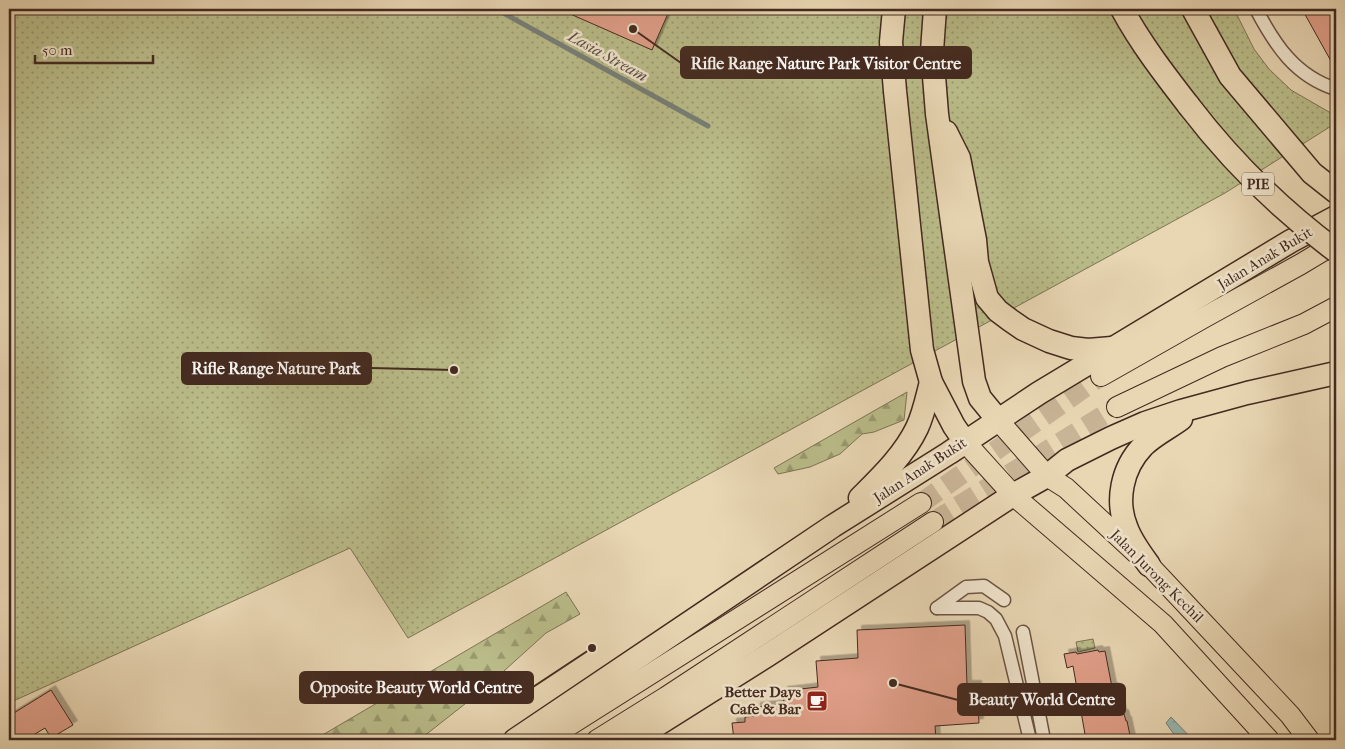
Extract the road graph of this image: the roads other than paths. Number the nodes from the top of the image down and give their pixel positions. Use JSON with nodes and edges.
{"nodes":[{"id":1,"x":894,"y":9,"type":"edge"},
{"id":2,"x":935,"y":9,"type":"edge"},
{"id":3,"x":1122,"y":9,"type":"edge"},
{"id":4,"x":1193,"y":9,"type":"edge"},
{"id":5,"x":1256,"y":9,"type":"edge"},
{"id":6,"x":1336,"y":89,"type":"edge"},
{"id":7,"x":937,"y":114,"type":"junction"},
{"id":8,"x":1336,"y":192,"type":"edge"},
{"id":9,"x":1336,"y":216,"type":"edge"},
{"id":10,"x":1336,"y":243,"type":"edge"},
{"id":11,"x":1336,"y":251,"type":"edge"},
{"id":12,"x":1336,"y":306,"type":"edge"},
{"id":13,"x":1116,"y":347,"type":"junction"},
{"id":14,"x":1336,"y":373,"type":"edge"},
{"id":15,"x":1101,"y":376,"type":"tunnel mouth"},
{"id":16,"x":931,"y":382,"type":"junction"},
{"id":17,"x":1198,"y":406,"type":"junction"},
{"id":18,"x":1116,"y":407,"type":"tunnel mouth"},
{"id":19,"x":998,"y":420,"type":"junction"},
{"id":20,"x":965,"y":442,"type":"junction"},
{"id":21,"x":1047,"y":476,"type":"junction"},
{"id":22,"x":1013,"y":495,"type":"junction"},
{"id":23,"x":921,"y":503,"type":"tunnel mouth"},
{"id":24,"x":933,"y":522,"type":"tunnel mouth"},
{"id":25,"x":833,"y":526,"type":"junction"},
{"id":26,"x":1149,"y":565,"type":"junction"},
{"id":27,"x":1004,"y":600,"type":"dead end"},
{"id":28,"x":1023,"y":632,"type":"dead end"},
{"id":29,"x":515,"y":740,"type":"edge"},
{"id":30,"x":546,"y":740,"type":"edge"},
{"id":31,"x":597,"y":740,"type":"edge"},
{"id":32,"x":633,"y":740,"type":"edge"},
{"id":33,"x":1030,"y":740,"type":"edge"},
{"id":34,"x":1044,"y":740,"type":"edge"},
{"id":35,"x":1270,"y":740,"type":"edge"},
{"id":36,"x":1309,"y":740,"type":"edge"}],
"edges":[{"from":1,"to":16,"type":"highway"},
{"from":2,"to":7,"type":"highway"},
{"from":3,"to":11,"type":"highway","number":"PIE","bridge":true},
{"from":4,"to":8,"type":"highway"},
{"from":5,"to":6,"type":"street"},
{"from":7,"to":13,"type":"highway"},
{"from":7,"to":19,"type":"highway"},
{"from":9,"to":13,"type":"highway","name":"Jalan Anak Bukit"},
{"from":10,"to":15,"type":"main road","name":"Jalan Anak Bukit"},
{"from":12,"to":18,"type":"main road"},
{"from":13,"to":19,"type":"highway","name":"Jalan Anak Bukit"},
{"from":14,"to":17,"type":"highway"},
{"from":16,"to":20,"type":"highway"},
{"from":16,"to":25,"type":"highway"},
{"from":17,"to":21,"type":"highway"},
{"from":17,"to":26,"type":"highway"},
{"from":19,"to":20,"type":"highway","name":"Jalan Anak Bukit"},
{"from":19,"to":21,"type":"main road","name":"Jalan Jurong Kechil"},
{"from":20,"to":22,"type":"main road","name":"Jalan Jurong Kechil"},
{"from":20,"to":25,"type":"highway","name":"Jalan Anak Bukit"},
{"from":21,"to":22,"type":"highway"},
{"from":21,"to":26,"type":"main road","name":"Jalan Jurong Kechil"},
{"from":22,"to":32,"type":"highway"},
{"from":22,"to":35,"type":"main road","name":"Jalan Jurong Kechil"},
{"from":23,"to":30,"type":"main road","name":"Jalan Anak Bukit"},
{"from":24,"to":31,"type":"main road"},
{"from":25,"to":29,"type":"highway","name":"Jalan Anak Bukit"},
{"from":26,"to":36,"type":"main road","name":"Jalan Jurong Kechil"},
{"from":27,"to":33,"type":"street"},
{"from":28,"to":34,"type":"street"}]}
